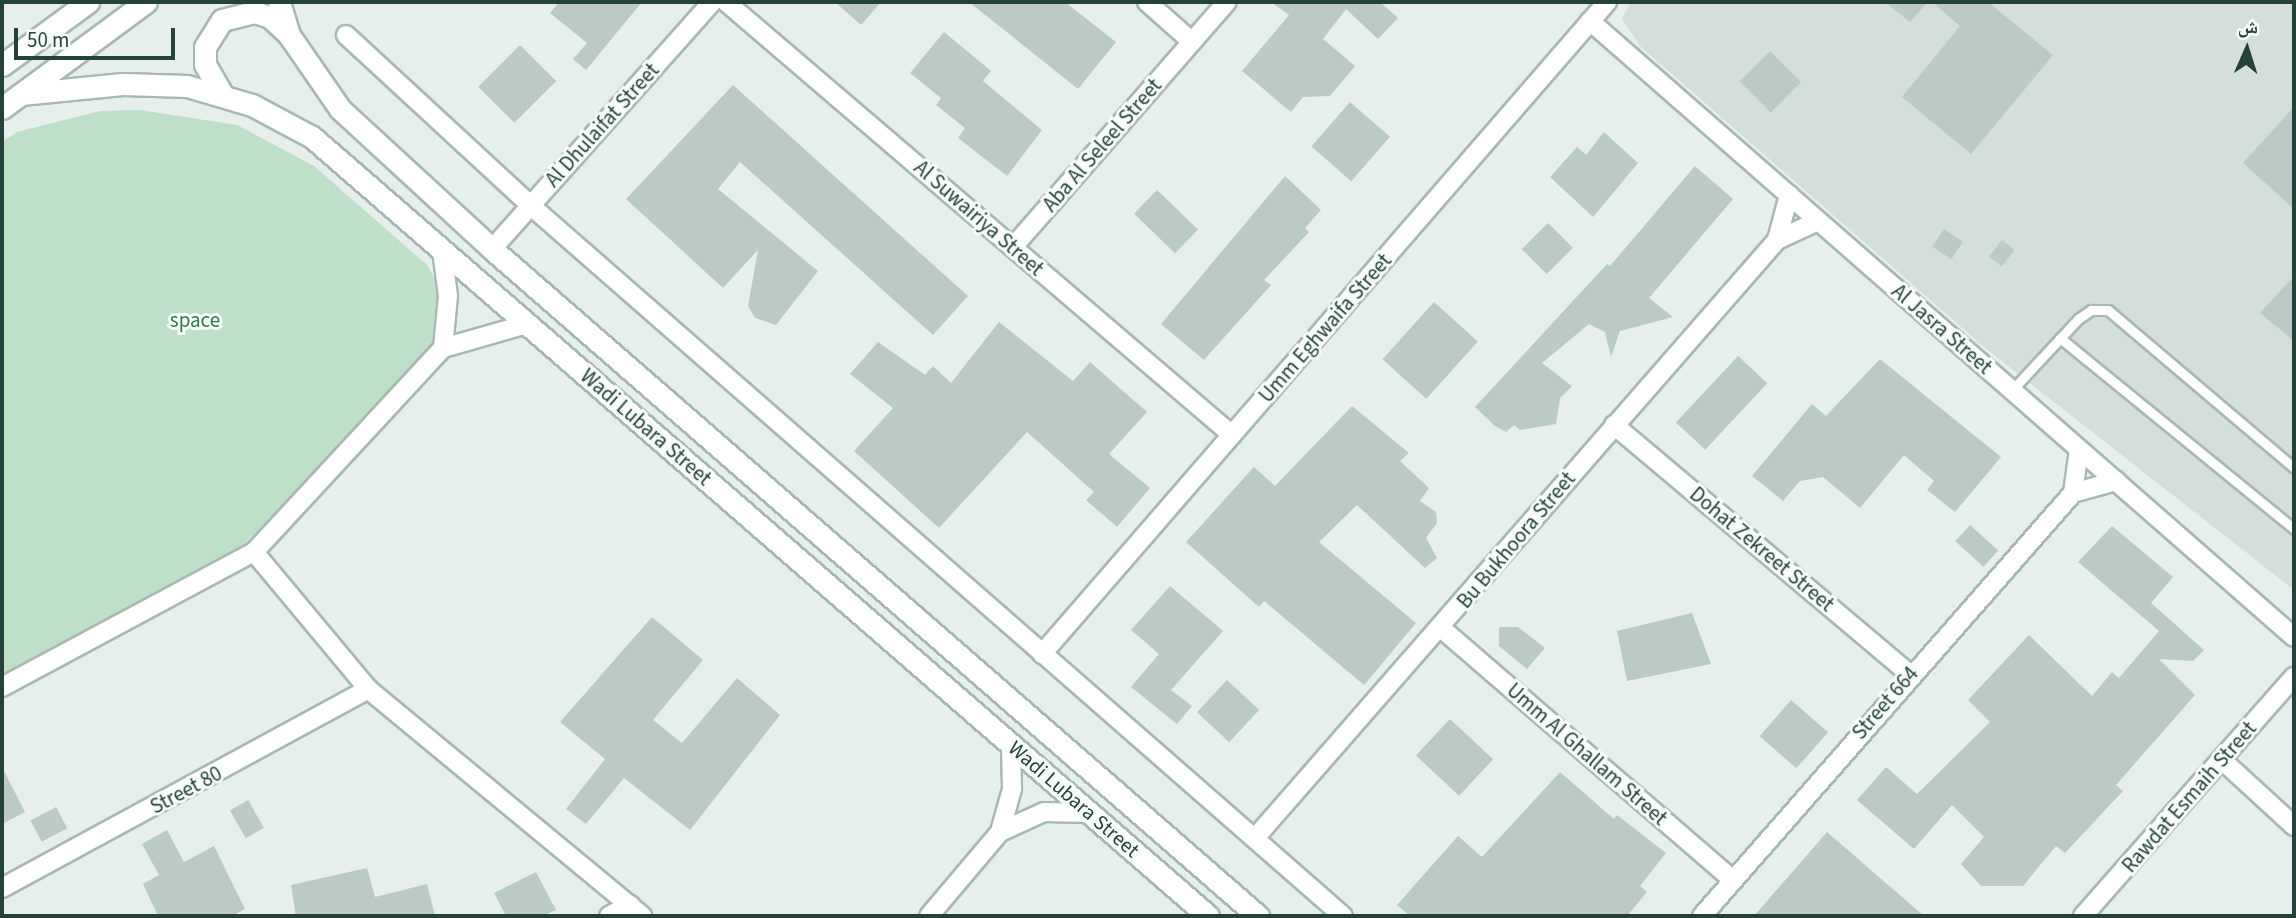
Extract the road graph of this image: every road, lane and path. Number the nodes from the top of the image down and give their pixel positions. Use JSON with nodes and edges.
{"nodes":[{"id":1,"x":88,"y":2,"type":"edge"},
{"id":2,"x":146,"y":2,"type":"edge"},
{"id":3,"x":279,"y":2,"type":"edge"},
{"id":4,"x":712,"y":2,"type":"edge"},
{"id":5,"x":726,"y":2,"type":"edge"},
{"id":6,"x":1147,"y":2,"type":"edge"},
{"id":7,"x":1227,"y":2,"type":"edge"},
{"id":8,"x":1607,"y":2,"type":"edge"},
{"id":9,"x":1590,"y":21,"type":"junction"},
{"id":10,"x":289,"y":35,"type":"junction"},
{"id":11,"x":346,"y":35,"type":"dead end"},
{"id":12,"x":1192,"y":42,"type":"junction"},
{"id":13,"x":7,"y":59,"type":"edge"},
{"id":14,"x":21,"y":94,"type":"junction"},
{"id":15,"x":222,"y":94,"type":"junction"},
{"id":16,"x":2,"y":108,"type":"edge"},
{"id":17,"x":1789,"y":195,"type":"junction"},
{"id":18,"x":530,"y":205,"type":"junction"},
{"id":19,"x":1818,"y":221,"type":"junction"},
{"id":20,"x":1777,"y":240,"type":"junction"},
{"id":21,"x":1013,"y":247,"type":"junction"},
{"id":22,"x":492,"y":249,"type":"junction"},
{"id":23,"x":443,"y":250,"type":"junction"},
{"id":24,"x":527,"y":324,"type":"junction"},
{"id":25,"x":2060,"y":338,"type":"junction"},
{"id":26,"x":443,"y":348,"type":"junction"},
{"id":27,"x":2012,"y":390,"type":"junction"},
{"id":28,"x":1614,"y":425,"type":"junction"},
{"id":29,"x":1232,"y":435,"type":"junction"},
{"id":30,"x":2079,"y":449,"type":"junction"},
{"id":31,"x":2294,"y":468,"type":"edge"},
{"id":32,"x":2116,"y":481,"type":"junction"},
{"id":33,"x":2073,"y":493,"type":"junction"},
{"id":34,"x":2294,"y":529,"type":"edge"},
{"id":35,"x":254,"y":552,"type":"junction"},
{"id":36,"x":1441,"y":628,"type":"junction"},
{"id":37,"x":2294,"y":637,"type":"edge"},
{"id":38,"x":1042,"y":654,"type":"junction"},
{"id":39,"x":1910,"y":674,"type":"junction"},
{"id":40,"x":2294,"y":677,"type":"edge"},
{"id":41,"x":2,"y":687,"type":"edge"},
{"id":42,"x":368,"y":689,"type":"junction"},
{"id":43,"x":1011,"y":744,"type":"junction"},
{"id":44,"x":2222,"y":760,"type":"junction"},
{"id":45,"x":1092,"y":813,"type":"junction"},
{"id":46,"x":2294,"y":826,"type":"edge"},
{"id":47,"x":1000,"y":832,"type":"junction"},
{"id":48,"x":1255,"y":838,"type":"junction"},
{"id":49,"x":1733,"y":880,"type":"junction"},
{"id":50,"x":2,"y":888,"type":"edge"},
{"id":51,"x":636,"y":911,"type":"edge"},
{"id":52,"x":609,"y":916,"type":"edge"},
{"id":53,"x":929,"y":916,"type":"edge"},
{"id":54,"x":1208,"y":916,"type":"edge"},
{"id":55,"x":1258,"y":916,"type":"edge"},
{"id":56,"x":1343,"y":916,"type":"edge"},
{"id":57,"x":1702,"y":916,"type":"edge"},
{"id":58,"x":2083,"y":916,"type":"edge"}],
"edges":[{"from":1,"to":13,"type":"street"},
{"from":2,"to":14,"type":"street"},
{"from":3,"to":10,"type":"street","name":"Wadi Lubara Street"},
{"from":4,"to":18,"type":"street","name":"Al Dhulaifat Street"},
{"from":5,"to":21,"type":"street","name":"Al Suwairiya Street"},
{"from":6,"to":12,"type":"street"},
{"from":7,"to":12,"type":"street","name":"Aba Al Seleel Street"},
{"from":8,"to":9,"type":"street","name":"Umm Eghwaifa Street"},
{"from":9,"to":17,"type":"street","name":"Al Jasra Street"},
{"from":9,"to":29,"type":"street","name":"Umm Eghwaifa Street"},
{"from":10,"to":15,"type":"street"},
{"from":10,"to":22,"type":"street","name":"Wadi Lubara Street"},
{"from":11,"to":18,"type":"street"},
{"from":12,"to":21,"type":"street","name":"Aba Al Seleel Street"},
{"from":14,"to":15,"type":"street","name":"Wadi Lubara Street"},
{"from":14,"to":16,"type":"street"},
{"from":15,"to":23,"type":"street","name":"Wadi Lubara Street"},
{"from":17,"to":19,"type":"street","name":"Al Jasra Street"},
{"from":17,"to":20,"type":"street","name":"Bu Bukhoora Street"},
{"from":18,"to":22,"type":"street","name":"Al Dhulaifat Street"},
{"from":18,"to":38,"type":"street"},
{"from":19,"to":20,"type":"street","name":"Bu Bukhoora Street"},
{"from":19,"to":27,"type":"street","name":"Al Jasra Street"},
{"from":20,"to":28,"type":"street","name":"Bu Bukhoora Street"},
{"from":21,"to":29,"type":"street","name":"Al Suwairiya Street"},
{"from":22,"to":55,"type":"street","name":"Wadi Lubara Street"},
{"from":23,"to":24,"type":"street","name":"Wadi Lubara Street"},
{"from":23,"to":26,"type":"street"},
{"from":24,"to":26,"type":"street"},
{"from":24,"to":43,"type":"street","name":"Wadi Lubara Street"},
{"from":25,"to":27,"type":"lane"},
{"from":25,"to":31,"type":"lane"},
{"from":25,"to":34,"type":"lane"},
{"from":26,"to":35,"type":"street"},
{"from":27,"to":30,"type":"street","name":"Al Jasra Street"},
{"from":28,"to":36,"type":"street","name":"Bu Bukhoora Street"},
{"from":28,"to":39,"type":"street","name":"Dohat Zekreet Street"},
{"from":29,"to":38,"type":"street","name":"Umm Eghwaifa Street"},
{"from":30,"to":32,"type":"street","name":"Al Jasra Street"},
{"from":30,"to":33,"type":"street"},
{"from":32,"to":33,"type":"street"},
{"from":32,"to":37,"type":"street","name":"Al Jasra Street"},
{"from":33,"to":39,"type":"street","name":"Street 664"},
{"from":35,"to":41,"type":"street"},
{"from":35,"to":42,"type":"street"},
{"from":36,"to":48,"type":"street","name":"Bu Bukhoora Street"},
{"from":36,"to":49,"type":"street","name":"Umm Al Ghallam Street"},
{"from":38,"to":48,"type":"street"},
{"from":39,"to":49,"type":"street","name":"Street 664"},
{"from":40,"to":44,"type":"street","name":"Rawdat Esmaih Street"},
{"from":42,"to":50,"type":"street","name":"Street 80"},
{"from":42,"to":51,"type":"street"},
{"from":43,"to":45,"type":"street","name":"Wadi Lubara Street"},
{"from":43,"to":47,"type":"street"},
{"from":44,"to":46,"type":"street"},
{"from":44,"to":58,"type":"street","name":"Rawdat Esmaih Street"},
{"from":45,"to":47,"type":"street"},
{"from":45,"to":54,"type":"street","name":"Wadi Lubara Street"},
{"from":47,"to":53,"type":"street"},
{"from":48,"to":56,"type":"street"},
{"from":49,"to":57,"type":"street","name":"Street 664"},
{"from":51,"to":52,"type":"street"}]}
